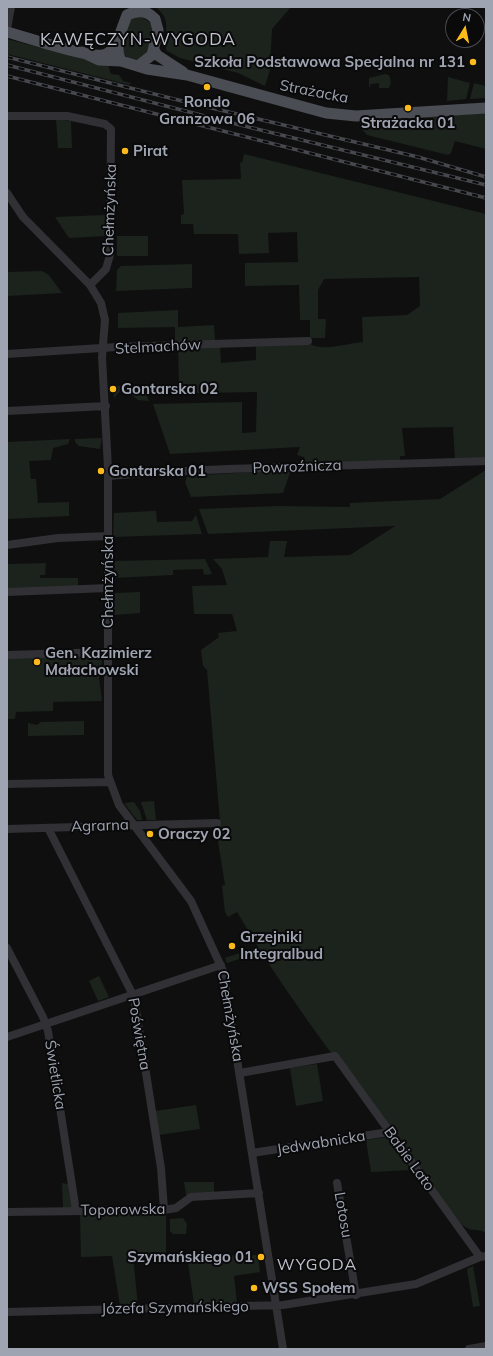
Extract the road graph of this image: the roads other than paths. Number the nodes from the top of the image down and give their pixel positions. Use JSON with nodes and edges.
{"nodes":[{"id":1,"x":11,"y":7,"type":"edge"},
{"id":2,"x":131,"y":10,"type":"edge"},
{"id":3,"x":7,"y":29,"type":"edge"},
{"id":4,"x":7,"y":32,"type":"edge"},
{"id":5,"x":118,"y":44,"type":"junction"},
{"id":6,"x":154,"y":50,"type":"junction"},
{"id":7,"x":82,"y":52,"type":"junction"},
{"id":8,"x":121,"y":61,"type":"junction"},
{"id":9,"x":138,"y":66,"type":"junction"},
{"id":10,"x":186,"y":75,"type":"junction"},
{"id":11,"x":486,"y":108,"type":"edge"},
{"id":12,"x":7,"y":116,"type":"edge"},
{"id":13,"x":7,"y":193,"type":"edge"},
{"id":14,"x":90,"y":285,"type":"junction"},
{"id":15,"x":308,"y":341,"type":"dead end"},
{"id":16,"x":103,"y":349,"type":"junction"},
{"id":17,"x":7,"y":354,"type":"edge"},
{"id":18,"x":106,"y":406,"type":"junction"},
{"id":19,"x":7,"y":411,"type":"edge"},
{"id":20,"x":486,"y":461,"type":"edge"},
{"id":21,"x":108,"y":476,"type":"junction"},
{"id":22,"x":108,"y":536,"type":"junction"},
{"id":23,"x":7,"y":545,"type":"edge"},
{"id":24,"x":108,"y":588,"type":"junction"},
{"id":25,"x":7,"y":592,"type":"edge"},
{"id":26,"x":108,"y":652,"type":"junction"},
{"id":27,"x":7,"y":655,"type":"edge"},
{"id":28,"x":110,"y":782,"type":"junction"},
{"id":29,"x":7,"y":784,"type":"edge"},
{"id":30,"x":217,"y":823,"type":"dead end"},
{"id":31,"x":133,"y":825,"type":"junction"},
{"id":32,"x":48,"y":828,"type":"junction"},
{"id":33,"x":7,"y":829,"type":"edge"},
{"id":34,"x":7,"y":948,"type":"edge"},
{"id":35,"x":222,"y":965,"type":"junction"},
{"id":36,"x":133,"y":995,"type":"junction"},
{"id":37,"x":46,"y":1024,"type":"junction"},
{"id":38,"x":7,"y":1037,"type":"edge"},
{"id":39,"x":240,"y":1073,"type":"junction"},
{"id":40,"x":389,"y":1132,"type":"junction"},
{"id":41,"x":252,"y":1154,"type":"junction"},
{"id":42,"x":337,"y":1183,"type":"dead end"},
{"id":43,"x":259,"y":1193,"type":"junction"},
{"id":44,"x":164,"y":1210,"type":"junction"},
{"id":45,"x":76,"y":1211,"type":"junction"},
{"id":46,"x":7,"y":1212,"type":"edge"},
{"id":47,"x":483,"y":1256,"type":"edge"},
{"id":48,"x":356,"y":1295,"type":"junction"},
{"id":49,"x":276,"y":1305,"type":"junction"},
{"id":50,"x":7,"y":1312,"type":"edge"},
{"id":51,"x":486,"y":1346,"type":"edge"},
{"id":52,"x":283,"y":1349,"type":"edge"},
{"id":53,"x":469,"y":1349,"type":"edge"}],
"edges":[{"from":1,"to":3,"type":"street"},
{"from":2,"to":5,"type":"main road"},
{"from":2,"to":6,"type":"main road"},
{"from":4,"to":7,"type":"main road"},
{"from":5,"to":7,"type":"main road"},
{"from":5,"to":8,"type":"main road"},
{"from":6,"to":9,"type":"main road"},
{"from":6,"to":10,"type":"main road","name":"Strażacka"},
{"from":7,"to":8,"type":"main road"},
{"from":8,"to":9,"type":"main road"},
{"from":9,"to":10,"type":"main road","name":"Strażacka"},
{"from":10,"to":11,"type":"main road","name":"Strażacka"},
{"from":12,"to":14,"type":"street","name":"Chełmżyńska"},
{"from":13,"to":14,"type":"street","name":"Chełmżyńska"},
{"from":14,"to":16,"type":"street","name":"Chełmżyńska"},
{"from":15,"to":16,"type":"street","name":"Stelmachów"},
{"from":16,"to":17,"type":"street","name":"Stelmachów"},
{"from":16,"to":18,"type":"street","name":"Chełmżyńska"},
{"from":18,"to":19,"type":"street"},
{"from":18,"to":21,"type":"street","name":"Chełmżyńska"},
{"from":20,"to":21,"type":"street","name":"Powroźnicza"},
{"from":21,"to":22,"type":"street","name":"Chełmżyńska"},
{"from":22,"to":23,"type":"street"},
{"from":22,"to":24,"type":"street","name":"Chełmżyńska"},
{"from":24,"to":25,"type":"street"},
{"from":24,"to":26,"type":"street","name":"Chełmżyńska"},
{"from":26,"to":27,"type":"street"},
{"from":26,"to":28,"type":"street","name":"Chełmżyńska"},
{"from":28,"to":29,"type":"street"},
{"from":28,"to":31,"type":"street","name":"Chełmżyńska"},
{"from":30,"to":31,"type":"street","name":"Agrarna"},
{"from":31,"to":32,"type":"street","name":"Agrarna"},
{"from":31,"to":35,"type":"street","name":"Chełmżyńska"},
{"from":32,"to":33,"type":"street","name":"Agrarna"},
{"from":32,"to":36,"type":"street","name":"Poświętna"},
{"from":34,"to":37,"type":"street","name":"Świetlicka"},
{"from":35,"to":36,"type":"street"},
{"from":35,"to":39,"type":"street","name":"Chełmżyńska"},
{"from":36,"to":37,"type":"street"},
{"from":36,"to":44,"type":"street","name":"Poświętna"},
{"from":37,"to":38,"type":"street"},
{"from":37,"to":45,"type":"street","name":"Świetlicka"},
{"from":39,"to":40,"type":"street","name":"Babie Lato"},
{"from":39,"to":41,"type":"street","name":"Chełmżyńska"},
{"from":40,"to":41,"type":"street","name":"Jedwabnicka"},
{"from":40,"to":47,"type":"street","name":"Babie Lato"},
{"from":41,"to":43,"type":"street","name":"Chełmżyńska"},
{"from":42,"to":48,"type":"street","name":"Lotosu"},
{"from":43,"to":44,"type":"street","name":"Toporowska"},
{"from":43,"to":49,"type":"street","name":"Chełmżyńska"},
{"from":44,"to":45,"type":"street","name":"Toporowska"},
{"from":45,"to":46,"type":"street","name":"Toporowska"},
{"from":47,"to":48,"type":"street","name":"Józefa Szymańskiego"},
{"from":48,"to":49,"type":"street","name":"Józefa Szymańskiego"},
{"from":49,"to":50,"type":"street","name":"Józefa Szymańskiego"},
{"from":49,"to":52,"type":"street","name":"Chełmżyńska"},
{"from":51,"to":53,"type":"street"}]}
